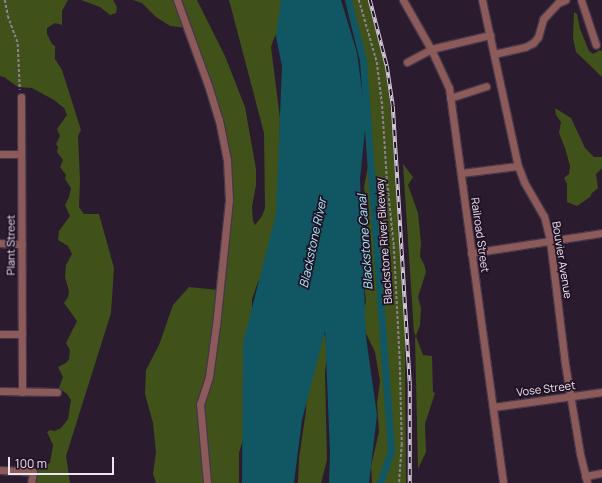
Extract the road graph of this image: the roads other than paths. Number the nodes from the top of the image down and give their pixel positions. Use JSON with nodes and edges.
{"nodes":[{"id":1,"x":177,"y":0,"type":"edge"},
{"id":2,"x":404,"y":0,"type":"edge"},
{"id":3,"x":482,"y":0,"type":"edge"},
{"id":4,"x":565,"y":0,"type":"edge"},
{"id":5,"x":581,"y":0,"type":"edge"},
{"id":6,"x":490,"y":35,"type":"junction"},
{"id":7,"x":596,"y":45,"type":"dead end"},
{"id":8,"x":431,"y":49,"type":"junction"},
{"id":9,"x":494,"y":54,"type":"junction"},
{"id":10,"x":408,"y":62,"type":"dead end"},
{"id":11,"x":486,"y":86,"type":"dead end"},
{"id":12,"x":21,"y":98,"type":"road end"},
{"id":13,"x":450,"y":98,"type":"junction"},
{"id":14,"x":0,"y":154,"type":"edge"},
{"id":15,"x":21,"y":154,"type":"junction"},
{"id":16,"x":518,"y":166,"type":"junction"},
{"id":17,"x":461,"y":173,"type":"junction"},
{"id":18,"x":602,"y":233,"type":"edge"},
{"id":19,"x":550,"y":240,"type":"junction"},
{"id":20,"x":0,"y":243,"type":"edge"},
{"id":21,"x":22,"y":244,"type":"junction"},
{"id":22,"x":471,"y":253,"type":"junction"},
{"id":23,"x":0,"y":334,"type":"edge"},
{"id":24,"x":22,"y":334,"type":"junction"},
{"id":25,"x":0,"y":391,"type":"edge"},
{"id":26,"x":22,"y":392,"type":"junction"},
{"id":27,"x":57,"y":392,"type":"dead end"},
{"id":28,"x":602,"y":392,"type":"edge"},
{"id":29,"x":570,"y":397,"type":"junction"},
{"id":30,"x":493,"y":407,"type":"junction"},
{"id":31,"x":0,"y":470,"type":"edge"},
{"id":32,"x":602,"y":473,"type":"edge"},
{"id":33,"x":586,"y":480,"type":"edge"},
{"id":34,"x":31,"y":483,"type":"edge"},
{"id":35,"x":207,"y":483,"type":"edge"},
{"id":36,"x":503,"y":483,"type":"edge"}],
"edges":[{"from":1,"to":35,"type":"street"},
{"from":2,"to":8,"type":"street","name":"Railroad Street"},
{"from":3,"to":6,"type":"street","name":"Bouvier Avenue"},
{"from":4,"to":9,"type":"street"},
{"from":5,"to":7,"type":"street"},
{"from":6,"to":8,"type":"street"},
{"from":6,"to":9,"type":"street","name":"Bouvier Avenue"},
{"from":8,"to":10,"type":"street"},
{"from":8,"to":13,"type":"street","name":"Railroad Street"},
{"from":9,"to":16,"type":"street","name":"Bouvier Avenue"},
{"from":11,"to":13,"type":"street"},
{"from":12,"to":15,"type":"street","name":"Plant Street"},
{"from":13,"to":17,"type":"street","name":"Railroad Street"},
{"from":14,"to":15,"type":"street"},
{"from":15,"to":21,"type":"street","name":"Plant Street"},
{"from":16,"to":17,"type":"street"},
{"from":16,"to":19,"type":"street","name":"Bouvier Avenue"},
{"from":17,"to":22,"type":"street","name":"Railroad Street"},
{"from":18,"to":19,"type":"street"},
{"from":19,"to":22,"type":"street"},
{"from":19,"to":29,"type":"street","name":"Bouvier Avenue"},
{"from":20,"to":21,"type":"street"},
{"from":21,"to":24,"type":"street","name":"Plant Street"},
{"from":22,"to":30,"type":"street","name":"Railroad Street"},
{"from":23,"to":24,"type":"street"},
{"from":24,"to":26,"type":"street","name":"Plant Street"},
{"from":25,"to":26,"type":"street"},
{"from":26,"to":27,"type":"street"},
{"from":28,"to":29,"type":"street","name":"Vose Street"},
{"from":29,"to":30,"type":"street","name":"Vose Street"},
{"from":29,"to":33,"type":"street","name":"Bouvier Avenue"},
{"from":30,"to":36,"type":"street","name":"Railroad Street"},
{"from":31,"to":34,"type":"street"},
{"from":32,"to":33,"type":"street"}]}
